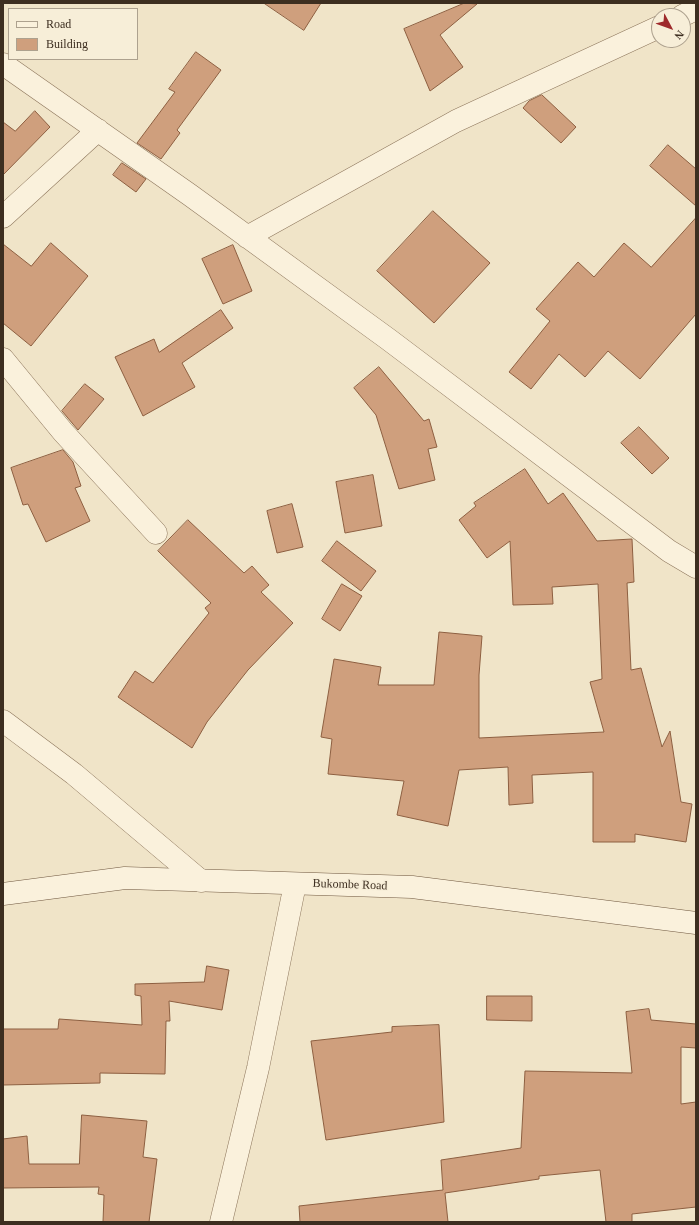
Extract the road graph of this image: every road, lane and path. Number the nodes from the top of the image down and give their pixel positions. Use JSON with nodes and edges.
{"nodes":[{"id":1,"x":651,"y":31,"type":"edge"},
{"id":2,"x":3,"y":64,"type":"edge"},
{"id":3,"x":98,"y":130,"type":"junction"},
{"id":4,"x":3,"y":217,"type":"edge"},
{"id":5,"x":247,"y":237,"type":"junction"},
{"id":6,"x":3,"y":359,"type":"edge"},
{"id":7,"x":156,"y":533,"type":"dead end"},
{"id":8,"x":696,"y":567,"type":"edge"},
{"id":9,"x":3,"y":721,"type":"edge"},
{"id":10,"x":201,"y":881,"type":"junction"},
{"id":11,"x":295,"y":884,"type":"junction"},
{"id":12,"x":3,"y":894,"type":"edge"},
{"id":13,"x":696,"y":922,"type":"edge"},
{"id":14,"x":221,"y":1222,"type":"edge"}],
"edges":[{"from":1,"to":5,"type":"street"},
{"from":2,"to":3,"type":"street"},
{"from":3,"to":4,"type":"street"},
{"from":3,"to":5,"type":"street"},
{"from":5,"to":8,"type":"street"},
{"from":6,"to":7,"type":"street"},
{"from":9,"to":10,"type":"street"},
{"from":10,"to":11,"type":"street","name":"Bukombe Road"},
{"from":10,"to":12,"type":"street","name":"Bukombe Road"},
{"from":11,"to":13,"type":"street","name":"Bukombe Road"},
{"from":11,"to":14,"type":"street"}]}
